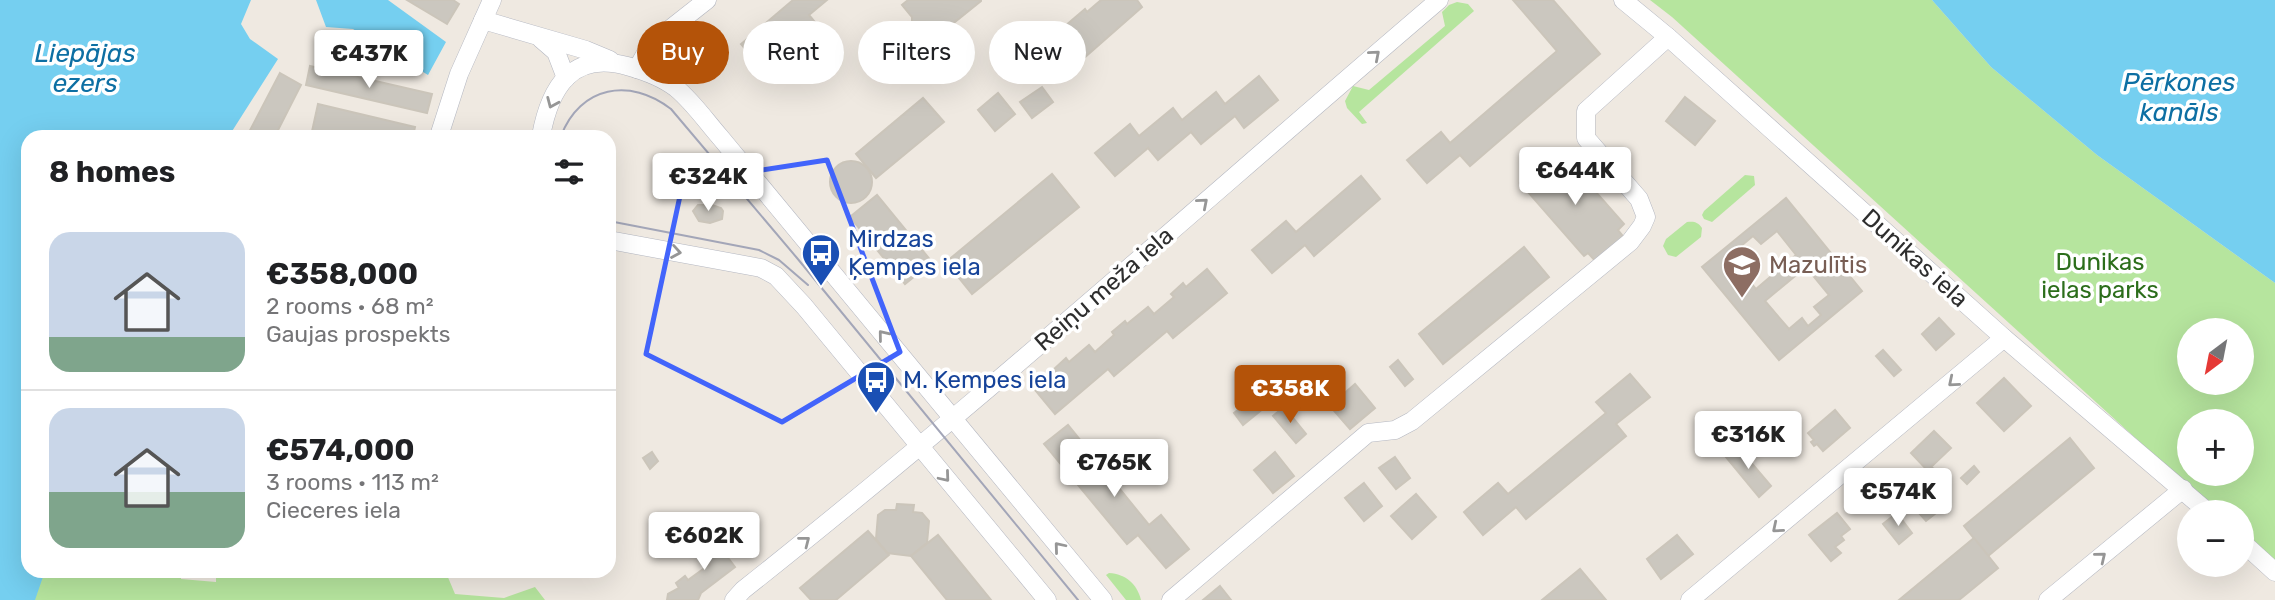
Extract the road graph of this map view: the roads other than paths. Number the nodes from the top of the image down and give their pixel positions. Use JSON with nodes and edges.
{"nodes":[{"id":1,"x":492,"y":0,"type":"edge"},
{"id":2,"x":707,"y":0,"type":"edge"},
{"id":3,"x":1439,"y":0,"type":"edge"},
{"id":4,"x":1623,"y":0,"type":"edge"},
{"id":5,"x":483,"y":20,"type":"junction"},
{"id":6,"x":680,"y":21,"type":"edge"},
{"id":7,"x":538,"y":37,"type":"junction"},
{"id":8,"x":1668,"y":37,"type":"junction"},
{"id":9,"x":618,"y":64,"type":"junction"},
{"id":10,"x":637,"y":69,"type":"edge"},
{"id":11,"x":566,"y":78,"type":"junction"},
{"id":12,"x":669,"y":84,"type":"edge"},
{"id":13,"x":441,"y":130,"type":"edge"},
{"id":14,"x":543,"y":130,"type":"edge"},
{"id":15,"x":616,"y":241,"type":"edge"},
{"id":16,"x":2004,"y":338,"type":"junction"},
{"id":17,"x":952,"y":420,"type":"junction"},
{"id":18,"x":920,"y":446,"type":"junction"},
{"id":19,"x":2183,"y":489,"type":"junction"},
{"id":20,"x":2195,"y":500,"type":"edge"},
{"id":21,"x":2254,"y":553,"type":"edge"},
{"id":22,"x":2275,"y":572,"type":"edge"},
{"id":23,"x":734,"y":600,"type":"edge"},
{"id":24,"x":1047,"y":600,"type":"edge"},
{"id":25,"x":1103,"y":600,"type":"edge"},
{"id":26,"x":1171,"y":600,"type":"edge"},
{"id":27,"x":1690,"y":600,"type":"edge"},
{"id":28,"x":2048,"y":600,"type":"edge"}],
"edges":[{"from":1,"to":5,"type":"street"},
{"from":2,"to":6,"type":"street"},
{"from":17,"to":3,"type":"street","name":"Reiņu meža iela","one_way":true},
{"from":4,"to":8,"type":"street","name":"Dunikas iela"},
{"from":5,"to":7,"type":"street"},
{"from":5,"to":13,"type":"street"},
{"from":7,"to":9,"type":"street"},
{"from":7,"to":11,"type":"street"},
{"from":8,"to":16,"type":"street","name":"Dunikas iela"},
{"from":8,"to":26,"type":"street"},
{"from":9,"to":10,"type":"street"},
{"from":9,"to":11,"type":"street"},
{"from":11,"to":14,"type":"street","one_way":true},
{"from":17,"to":12,"type":"street","one_way":true},
{"from":15,"to":18,"type":"street","one_way":true},
{"from":16,"to":19,"type":"street","name":"Dunikas iela"},
{"from":16,"to":27,"type":"street","one_way":true},
{"from":17,"to":18,"type":"street","name":"Reiņu meža iela"},
{"from":25,"to":17,"type":"street","one_way":true},
{"from":23,"to":18,"type":"street","name":"Reiņu meža iela","one_way":true},
{"from":18,"to":24,"type":"street","one_way":true},
{"from":19,"to":20,"type":"street","name":"Dunikas iela"},
{"from":28,"to":19,"type":"street","one_way":true},
{"from":21,"to":22,"type":"street"}]}
